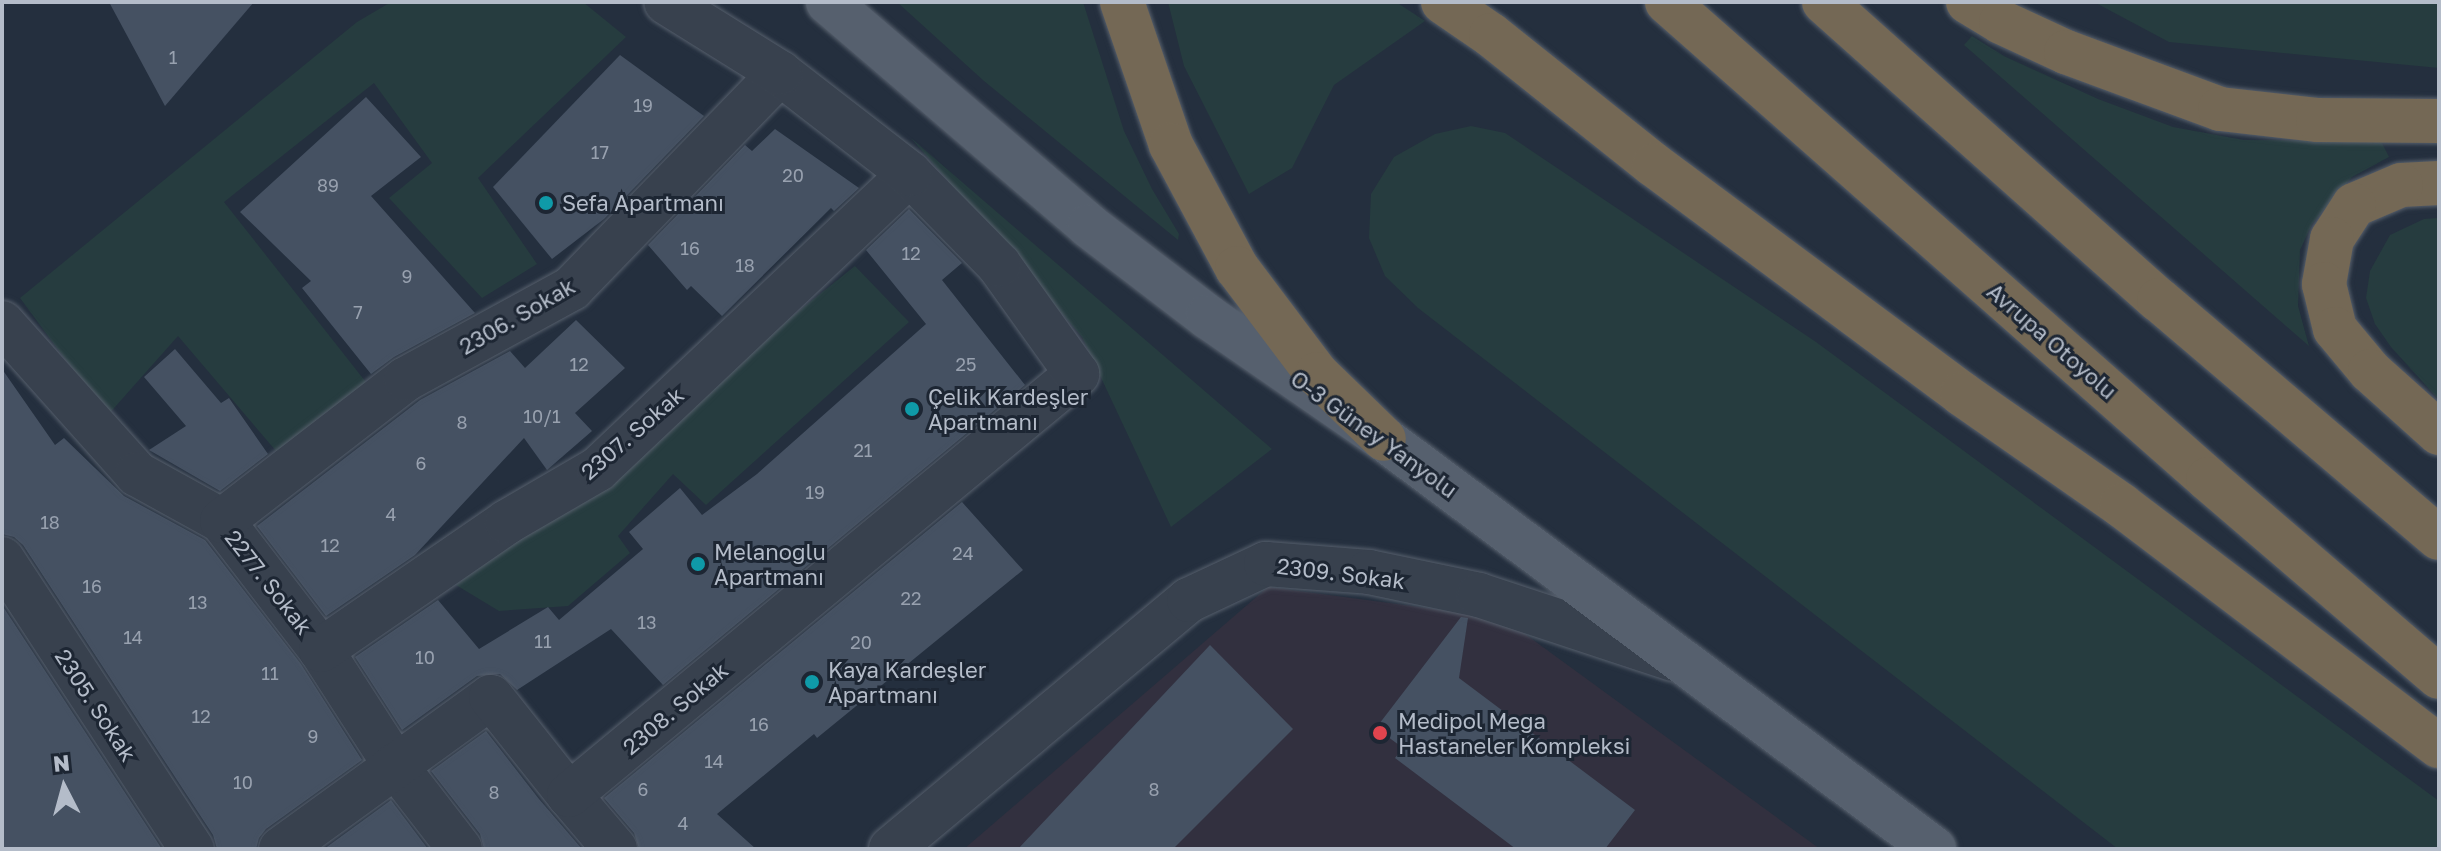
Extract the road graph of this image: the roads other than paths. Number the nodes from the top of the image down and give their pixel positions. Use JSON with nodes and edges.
{"nodes":[{"id":1,"x":666,"y":2,"type":"edge"},
{"id":2,"x":828,"y":2,"type":"edge"},
{"id":3,"x":1122,"y":2,"type":"edge"},
{"id":4,"x":1443,"y":2,"type":"edge"},
{"id":5,"x":1667,"y":2,"type":"edge"},
{"id":6,"x":1824,"y":2,"type":"edge"},
{"id":7,"x":1968,"y":2,"type":"edge"},
{"id":8,"x":780,"y":73,"type":"junction"},
{"id":9,"x":2439,"y":121,"type":"edge"},
{"id":10,"x":910,"y":174,"type":"junction"},
{"id":11,"x":2439,"y":183,"type":"edge"},
{"id":12,"x":2,"y":323,"type":"edge"},
{"id":13,"x":2439,"y":433,"type":"edge"},
{"id":14,"x":1384,"y":439,"type":"junction"},
{"id":15,"x":222,"y":521,"type":"junction"},
{"id":16,"x":2439,"y":538,"type":"edge"},
{"id":17,"x":2,"y":559,"type":"edge"},
{"id":18,"x":321,"y":650,"type":"junction"},
{"id":19,"x":1686,"y":663,"type":"junction"},
{"id":20,"x":2439,"y":677,"type":"edge"},
{"id":21,"x":2439,"y":746,"type":"edge"},
{"id":22,"x":395,"y":765,"type":"junction"},
{"id":23,"x":569,"y":795,"type":"junction"},
{"id":24,"x":192,"y":849,"type":"edge"},
{"id":25,"x":281,"y":849,"type":"edge"},
{"id":26,"x":460,"y":849,"type":"edge"},
{"id":27,"x":615,"y":849,"type":"edge"},
{"id":28,"x":891,"y":849,"type":"edge"},
{"id":29,"x":1934,"y":849,"type":"edge"}],
"edges":[{"from":1,"to":8,"type":"street"},
{"from":2,"to":14,"type":"main road","name":"O-3 Güney Yanyolu"},
{"from":3,"to":14,"type":"highway"},
{"from":4,"to":21,"type":"highway"},
{"from":5,"to":20,"type":"highway","name":"Avrupa Otoyolu"},
{"from":6,"to":16,"type":"highway"},
{"from":7,"to":9,"type":"highway"},
{"from":8,"to":10,"type":"street"},
{"from":8,"to":15,"type":"street","name":"2306. Sokak"},
{"from":10,"to":18,"type":"street","name":"2307. Sokak"},
{"from":10,"to":23,"type":"street","name":"2308. Sokak"},
{"from":11,"to":13,"type":"highway"},
{"from":12,"to":15,"type":"street","name":"2277. Sokak"},
{"from":14,"to":19,"type":"main road","name":"O-3 Güney Yanyolu"},
{"from":15,"to":18,"type":"street","name":"2277. Sokak"},
{"from":17,"to":24,"type":"street","name":"2305. Sokak"},
{"from":18,"to":22,"type":"street","name":"2277. Sokak"},
{"from":19,"to":28,"type":"street","name":"2309. Sokak"},
{"from":19,"to":29,"type":"main road","name":"O-3 Güney Yanyolu"},
{"from":22,"to":23,"type":"street"},
{"from":22,"to":25,"type":"street"},
{"from":22,"to":26,"type":"street","name":"2277. Sokak"},
{"from":23,"to":27,"type":"street"}]}
